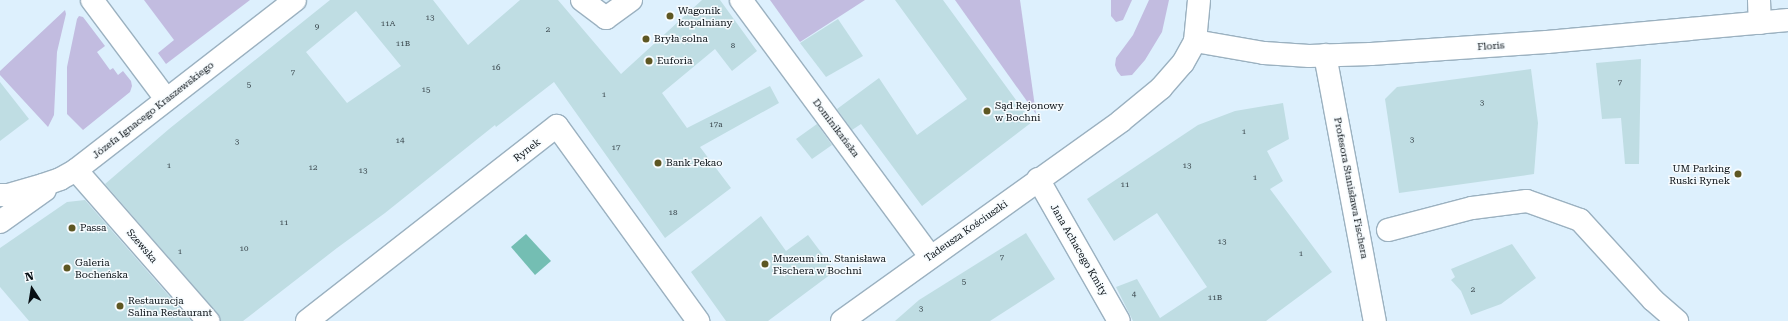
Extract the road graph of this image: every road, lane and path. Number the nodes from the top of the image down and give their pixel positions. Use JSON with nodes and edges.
{"nodes":[{"id":1,"x":92,"y":0,"type":"edge"},
{"id":2,"x":294,"y":0,"type":"edge"},
{"id":3,"x":582,"y":0,"type":"edge"},
{"id":4,"x":631,"y":0,"type":"edge"},
{"id":5,"x":741,"y":0,"type":"edge"},
{"id":6,"x":1199,"y":0,"type":"edge"},
{"id":7,"x":1759,"y":0,"type":"edge"},
{"id":8,"x":1788,"y":20,"type":"edge"},
{"id":9,"x":1760,"y":23,"type":"junction"},
{"id":10,"x":1195,"y":41,"type":"junction"},
{"id":11,"x":1325,"y":56,"type":"junction"},
{"id":12,"x":166,"y":99,"type":"junction"},
{"id":13,"x":68,"y":175,"type":"junction"},
{"id":14,"x":1038,"y":179,"type":"junction"},
{"id":15,"x":0,"y":195,"type":"edge"},
{"id":16,"x":0,"y":222,"type":"edge"},
{"id":17,"x":1388,"y":230,"type":"dead end"},
{"id":18,"x":930,"y":256,"type":"junction"},
{"id":19,"x":208,"y":321,"type":"edge"},
{"id":20,"x":307,"y":321,"type":"edge"},
{"id":21,"x":698,"y":321,"type":"edge"},
{"id":22,"x":842,"y":321,"type":"edge"},
{"id":23,"x":1119,"y":321,"type":"edge"},
{"id":24,"x":1375,"y":321,"type":"edge"},
{"id":25,"x":1677,"y":321,"type":"edge"}],
"edges":[{"from":1,"to":12,"type":"street"},
{"from":2,"to":12,"type":"street","name":"Józefa Ignacego Kraszewskiego"},
{"from":3,"to":4,"type":"street"},
{"from":5,"to":18,"type":"street","name":"Dominikańska"},
{"from":6,"to":10,"type":"street"},
{"from":7,"to":9,"type":"street"},
{"from":8,"to":9,"type":"street","name":"Floris"},
{"from":9,"to":11,"type":"street","name":"Floris"},
{"from":10,"to":11,"type":"street","name":"Floris"},
{"from":10,"to":14,"type":"street","name":"Tadeusza Kościuszki"},
{"from":11,"to":24,"type":"street","name":"Profesora Stanisława Fischera"},
{"from":12,"to":13,"type":"street","name":"Józefa Ignacego Kraszewskiego"},
{"from":13,"to":15,"type":"street","name":"Józefa Ignacego Kraszewskiego"},
{"from":13,"to":16,"type":"street"},
{"from":13,"to":19,"type":"street","name":"Szewska"},
{"from":14,"to":18,"type":"street","name":"Tadeusza Kościuszki"},
{"from":14,"to":23,"type":"street","name":"Jana Achacego Kmity"},
{"from":17,"to":25,"type":"street"},
{"from":18,"to":22,"type":"street","name":"Tadeusza Kościuszki"},
{"from":20,"to":21,"type":"street","name":"Rynek"}]}
